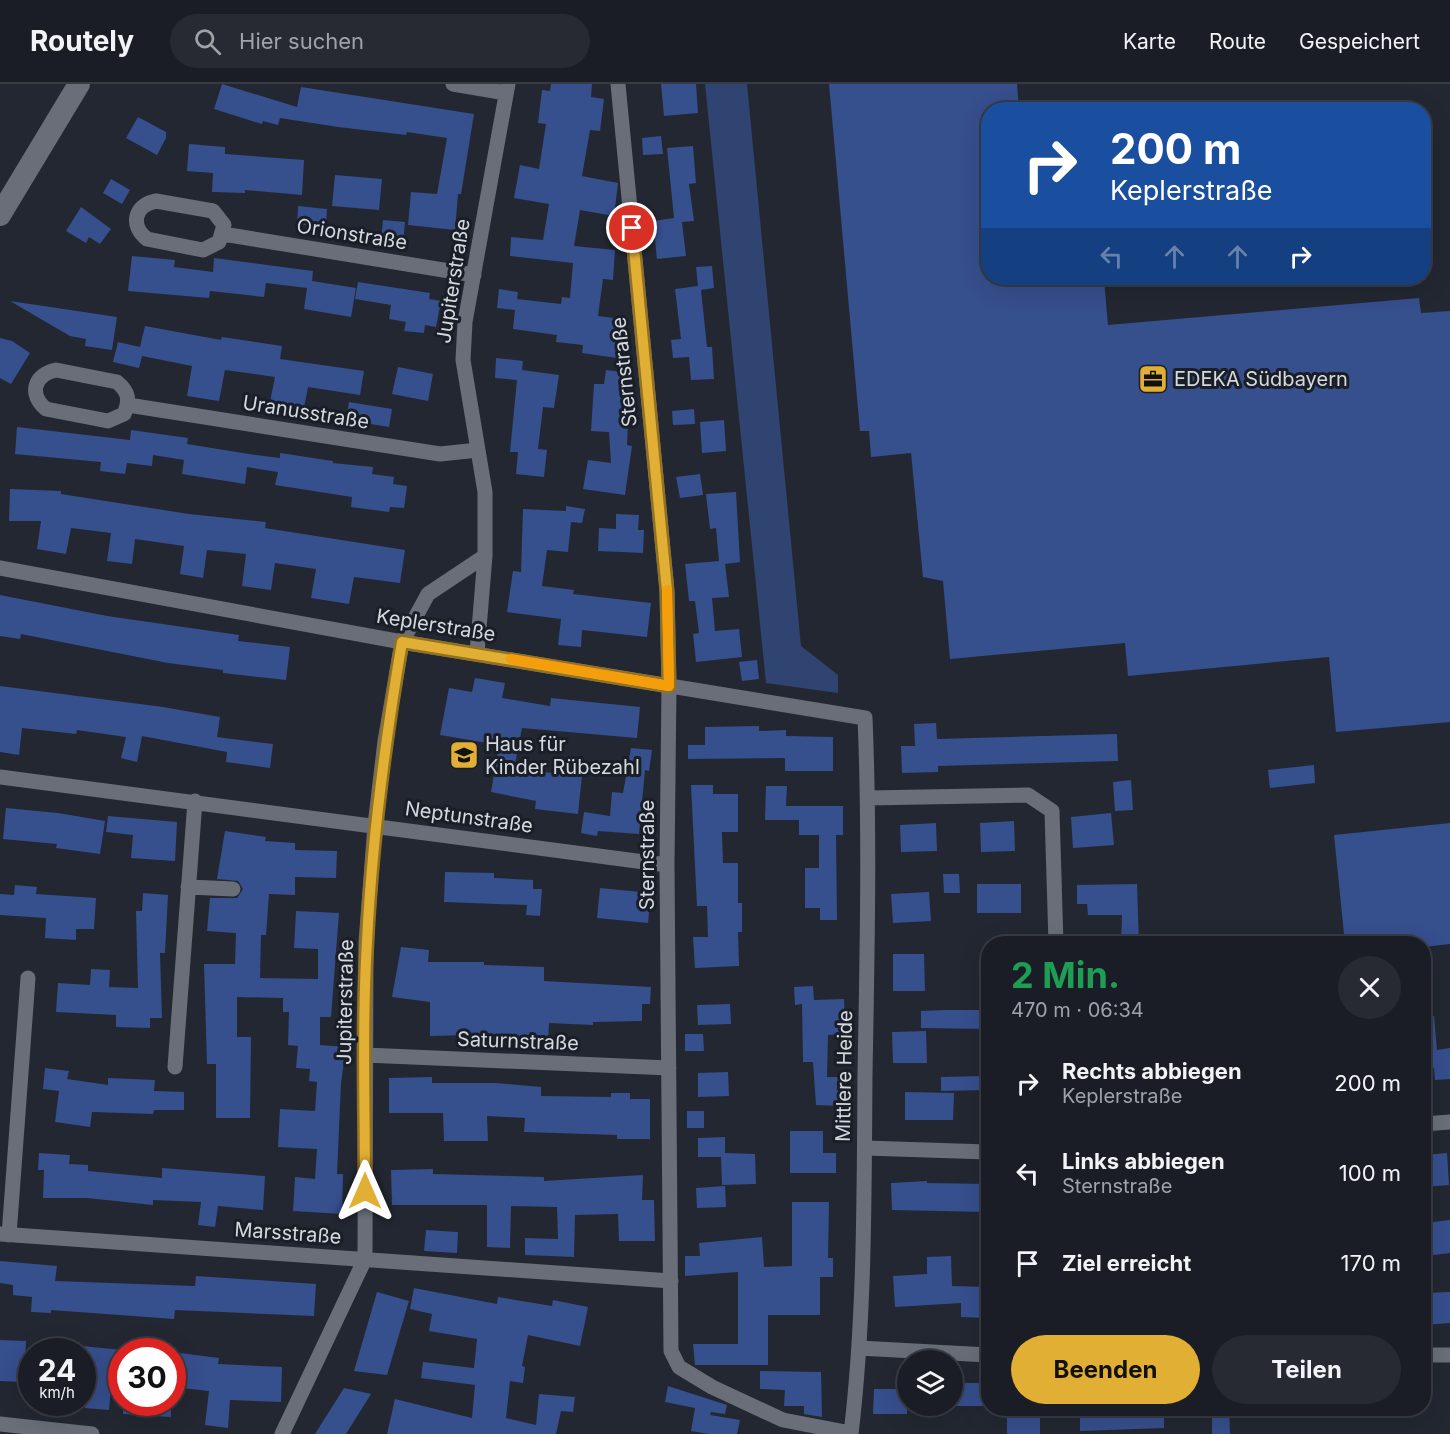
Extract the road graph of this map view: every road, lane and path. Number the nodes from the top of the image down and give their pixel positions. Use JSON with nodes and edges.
{"nodes":[{"id":1,"x":79,"y":84,"type":"edge"},
{"id":2,"x":453,"y":84,"type":"edge"},
{"id":3,"x":618,"y":84,"type":"edge"},
{"id":4,"x":507,"y":88,"type":"edge"},
{"id":5,"x":0,"y":215,"type":"edge"},
{"id":6,"x":223,"y":234,"type":"junction"},
{"id":7,"x":474,"y":275,"type":"junction"},
{"id":8,"x":128,"y":405,"type":"junction"},
{"id":9,"x":478,"y":450,"type":"junction"},
{"id":10,"x":485,"y":556,"type":"junction"},
{"id":11,"x":0,"y":568,"type":"edge"},
{"id":12,"x":402,"y":642,"type":"junction"},
{"id":13,"x":477,"y":654,"type":"junction"},
{"id":14,"x":669,"y":686,"type":"junction"},
{"id":15,"x":865,"y":718,"type":"joint"},
{"id":16,"x":0,"y":777,"type":"edge"},
{"id":17,"x":868,"y":798,"type":"junction"},
{"id":18,"x":195,"y":801,"type":"junction"},
{"id":19,"x":375,"y":825,"type":"junction"},
{"id":20,"x":667,"y":865,"type":"junction"},
{"id":21,"x":188,"y":887,"type":"junction"},
{"id":22,"x":233,"y":889,"type":"dead end"},
{"id":23,"x":1056,"y":936,"type":"edge"},
{"id":24,"x":28,"y":978,"type":"dead end"},
{"id":25,"x":365,"y":1055,"type":"junction"},
{"id":26,"x":175,"y":1067,"type":"dead end"},
{"id":27,"x":669,"y":1068,"type":"junction"},
{"id":28,"x":1450,"y":1122,"type":"edge"},
{"id":29,"x":1431,"y":1123,"type":"edge"},
{"id":30,"x":865,"y":1148,"type":"junction"},
{"id":31,"x":981,"y":1152,"type":"edge"},
{"id":32,"x":5,"y":1234,"type":"edge"},
{"id":33,"x":365,"y":1260,"type":"junction"},
{"id":34,"x":670,"y":1281,"type":"junction"},
{"id":35,"x":859,"y":1348,"type":"junction"},
{"id":36,"x":981,"y":1355,"type":"edge"},
{"id":37,"x":1431,"y":1355,"type":"edge"},
{"id":38,"x":1450,"y":1355,"type":"edge"},
{"id":39,"x":0,"y":1424,"type":"edge"},
{"id":40,"x":92,"y":1434,"type":"edge"},
{"id":41,"x":282,"y":1434,"type":"edge"},
{"id":42,"x":851,"y":1434,"type":"edge"}],
"edges":[{"from":1,"to":5,"type":"main road"},
{"from":2,"to":4,"type":"street"},
{"from":3,"to":14,"type":"street","name":"Sternstraße"},
{"from":4,"to":7,"type":"street","name":"Jupiterstraße"},
{"from":6,"to":6,"type":"street"},
{"from":6,"to":7,"type":"street","name":"Orionstraße"},
{"from":7,"to":9,"type":"street","name":"Jupiterstraße"},
{"from":8,"to":8,"type":"street"},
{"from":8,"to":9,"type":"street","name":"Uranusstraße"},
{"from":9,"to":10,"type":"street","name":"Jupiterstraße"},
{"from":10,"to":12,"type":"street","name":"Jupiterstraße"},
{"from":10,"to":13,"type":"street","name":"Jupiterstraße"},
{"from":11,"to":12,"type":"street","name":"Keplerstraße"},
{"from":12,"to":13,"type":"street","name":"Keplerstraße"},
{"from":12,"to":19,"type":"street","name":"Jupiterstraße"},
{"from":13,"to":14,"type":"street","name":"Keplerstraße"},
{"from":14,"to":15,"type":"street","name":"Keplerstraße"},
{"from":14,"to":20,"type":"street","name":"Sternstraße"},
{"from":15,"to":17,"type":"street","name":"Mittlere Heide"},
{"from":16,"to":18,"type":"street","name":"Neptunstraße"},
{"from":17,"to":23,"type":"street"},
{"from":17,"to":30,"type":"street","name":"Mittlere Heide"},
{"from":18,"to":19,"type":"street","name":"Neptunstraße"},
{"from":18,"to":21,"type":"street"},
{"from":19,"to":20,"type":"street","name":"Neptunstraße"},
{"from":19,"to":25,"type":"street","name":"Jupiterstraße"},
{"from":20,"to":27,"type":"street","name":"Sternstraße"},
{"from":21,"to":22,"type":"street"},
{"from":21,"to":26,"type":"street"},
{"from":24,"to":32,"type":"street","name":"Marsstraße"},
{"from":25,"to":27,"type":"street","name":"Saturnstraße"},
{"from":25,"to":33,"type":"street","name":"Jupiterstraße"},
{"from":27,"to":34,"type":"street","name":"Sternstraße"},
{"from":28,"to":29,"type":"street"},
{"from":30,"to":31,"type":"street"},
{"from":30,"to":35,"type":"street","name":"Mittlere Heide"},
{"from":32,"to":33,"type":"street","name":"Marsstraße"},
{"from":33,"to":34,"type":"street","name":"Marsstraße"},
{"from":33,"to":41,"type":"street","name":"Jupiterstraße"},
{"from":34,"to":42,"type":"street","name":"Sternstraße"},
{"from":35,"to":36,"type":"street"},
{"from":35,"to":42,"type":"street","name":"Mittlere Heide"},
{"from":37,"to":38,"type":"street"},
{"from":39,"to":40,"type":"street"}]}
